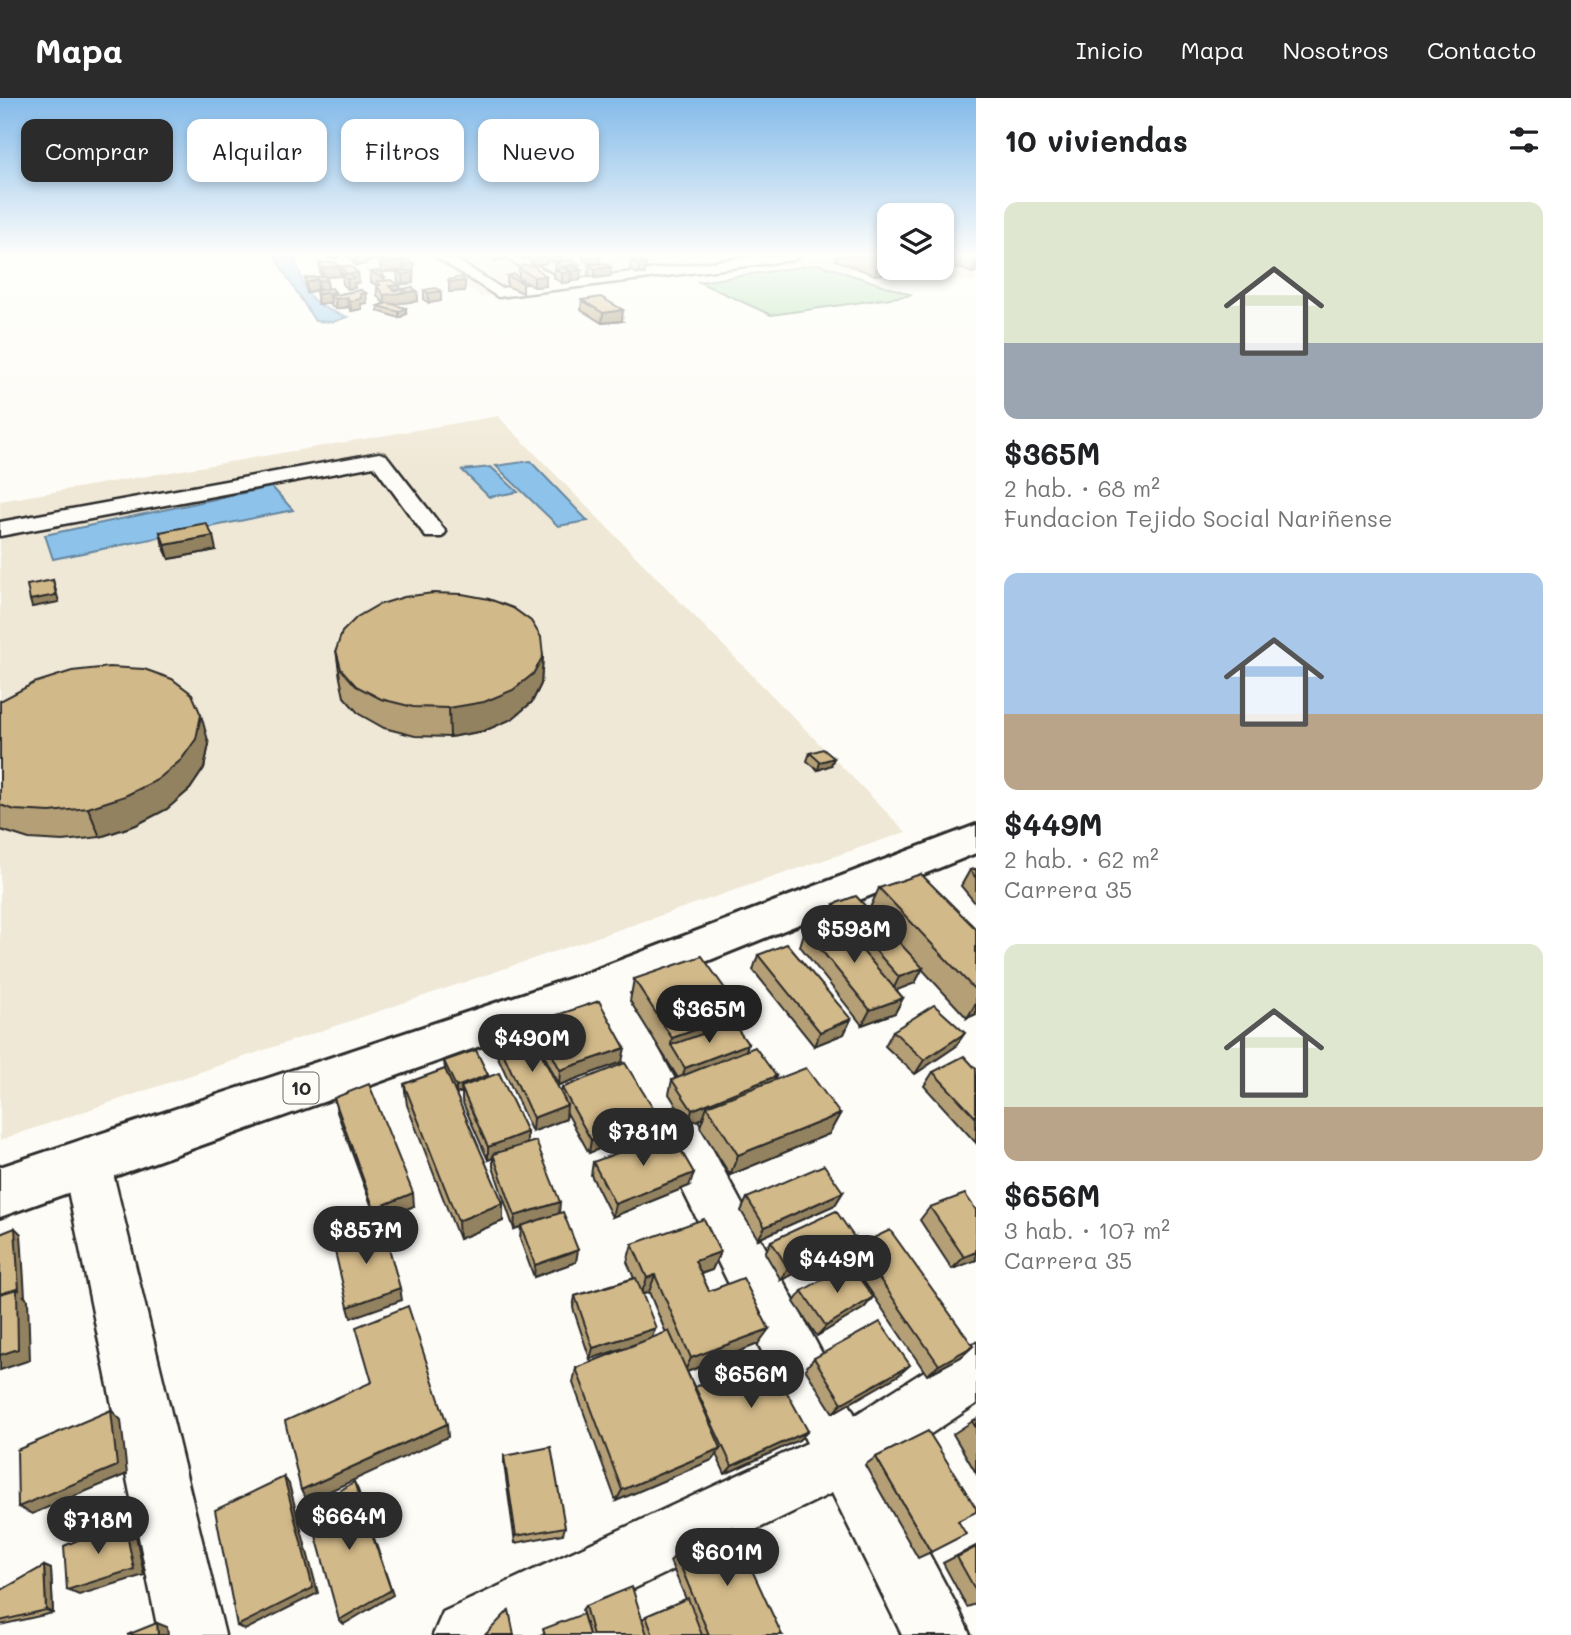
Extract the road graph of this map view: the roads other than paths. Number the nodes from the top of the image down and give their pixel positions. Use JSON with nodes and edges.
{"nodes":[{"id":1,"x":0,"y":529,"type":"edge"},
{"id":2,"x":434,"y":532,"type":"dead end"},
{"id":3,"x":976,"y":838,"type":"edge"},
{"id":4,"x":603,"y":985,"type":"junction"},
{"id":5,"x":86,"y":1161,"type":"junction"},
{"id":6,"x":0,"y":1192,"type":"edge"},
{"id":7,"x":976,"y":1371,"type":"edge"},
{"id":8,"x":845,"y":1456,"type":"junction"},
{"id":9,"x":192,"y":1635,"type":"edge"},
{"id":10,"x":466,"y":1635,"type":"edge"},
{"id":11,"x":937,"y":1635,"type":"edge"}],
"edges":[{"from":1,"to":2,"type":"street"},
{"from":3,"to":4,"type":"main road","number":"10"},
{"from":4,"to":5,"type":"main road","number":"10"},
{"from":4,"to":8,"type":"street"},
{"from":5,"to":6,"type":"main road","number":"10"},
{"from":5,"to":9,"type":"street"},
{"from":7,"to":8,"type":"street"},
{"from":8,"to":10,"type":"street"},
{"from":8,"to":11,"type":"street"}]}
